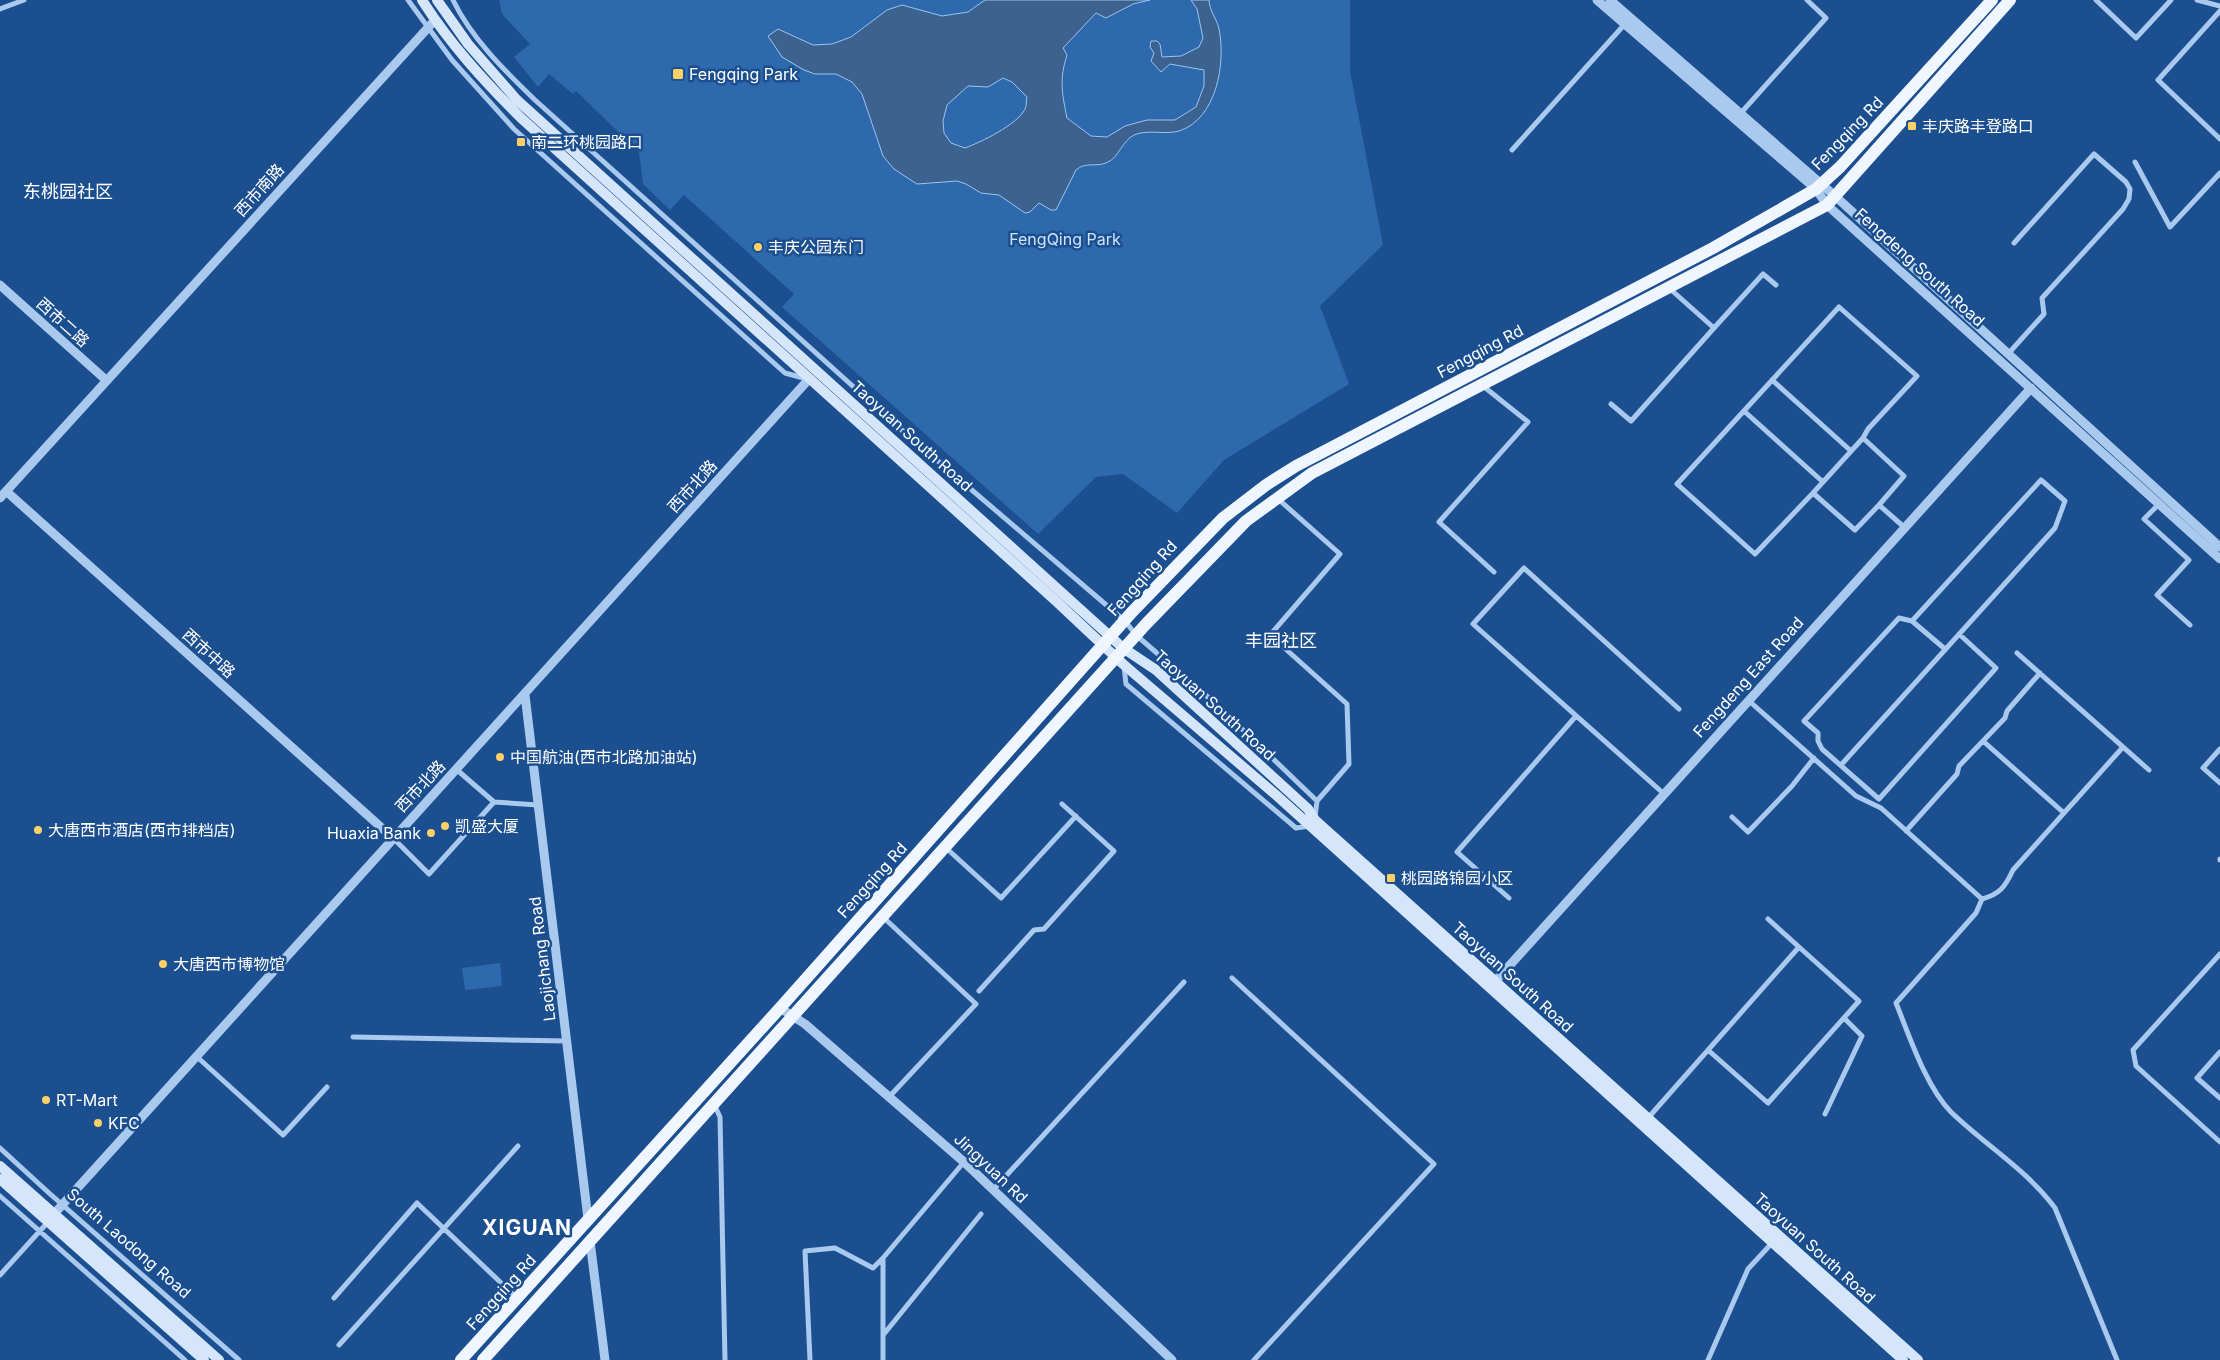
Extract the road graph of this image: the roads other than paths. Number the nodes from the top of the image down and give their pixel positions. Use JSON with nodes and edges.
{"nodes":[{"id":1,"x":24,"y":0,"type":"edge"},
{"id":2,"x":408,"y":0,"type":"edge"},
{"id":3,"x":422,"y":0,"type":"edge"},
{"id":4,"x":437,"y":0,"type":"edge"},
{"id":5,"x":453,"y":0,"type":"edge"},
{"id":6,"x":1597,"y":0,"type":"edge"},
{"id":7,"x":1610,"y":0,"type":"edge"},
{"id":8,"x":1807,"y":0,"type":"edge"},
{"id":9,"x":1992,"y":0,"type":"edge"},
{"id":10,"x":2010,"y":0,"type":"edge"},
{"id":11,"x":2096,"y":0,"type":"edge"},
{"id":12,"x":2171,"y":0,"type":"edge"},
{"id":13,"x":2197,"y":0,"type":"edge"},
{"id":14,"x":2220,"y":6,"type":"edge"},
{"id":15,"x":0,"y":9,"type":"edge"},
{"id":16,"x":2220,"y":11,"type":"edge"},
{"id":17,"x":435,"y":20,"type":"junction"},
{"id":18,"x":1624,"y":25,"type":"junction"},
{"id":19,"x":427,"y":28,"type":"junction"},
{"id":20,"x":1740,"y":114,"type":"junction"},
{"id":21,"x":2220,"y":139,"type":"edge"},
{"id":22,"x":1512,"y":150,"type":"dead end"},
{"id":23,"x":2135,"y":162,"type":"dead end"},
{"id":24,"x":2220,"y":173,"type":"edge"},
{"id":25,"x":1818,"y":187,"type":"junction"},
{"id":26,"x":1831,"y":200,"type":"junction"},
{"id":27,"x":2014,"y":243,"type":"dead end"},
{"id":28,"x":0,"y":286,"type":"edge"},
{"id":29,"x":1776,"y":286,"type":"dead end"},
{"id":30,"x":1668,"y":288,"type":"junction"},
{"id":31,"x":1714,"y":328,"type":"junction"},
{"id":32,"x":2008,"y":354,"type":"junction"},
{"id":33,"x":809,"y":379,"type":"junction"},
{"id":34,"x":106,"y":380,"type":"junction"},
{"id":35,"x":1772,"y":380,"type":"junction"},
{"id":36,"x":1483,"y":385,"type":"junction"},
{"id":37,"x":2031,"y":388,"type":"junction"},
{"id":38,"x":1611,"y":404,"type":"dead end"},
{"id":39,"x":1744,"y":411,"type":"junction"},
{"id":40,"x":1863,"y":438,"type":"junction"},
{"id":41,"x":1851,"y":451,"type":"junction"},
{"id":42,"x":1823,"y":482,"type":"junction"},
{"id":43,"x":1813,"y":493,"type":"junction"},
{"id":44,"x":3,"y":495,"type":"edge"},
{"id":45,"x":1276,"y":498,"type":"junction"},
{"id":46,"x":2159,"y":504,"type":"junction"},
{"id":47,"x":1880,"y":505,"type":"junction"},
{"id":48,"x":1904,"y":527,"type":"junction"},
{"id":49,"x":2220,"y":547,"type":"edge"},
{"id":50,"x":2220,"y":559,"type":"edge"},
{"id":51,"x":1494,"y":572,"type":"dead end"},
{"id":52,"x":1125,"y":621,"type":"junction"},
{"id":53,"x":1912,"y":621,"type":"junction"},
{"id":54,"x":2190,"y":625,"type":"dead end"},
{"id":55,"x":1959,"y":634,"type":"junction"},
{"id":56,"x":1136,"y":635,"type":"junction"},
{"id":57,"x":1108,"y":641,"type":"junction"},
{"id":58,"x":1944,"y":649,"type":"junction"},
{"id":59,"x":2017,"y":653,"type":"dead end"},
{"id":60,"x":1121,"y":656,"type":"junction"},
{"id":61,"x":2040,"y":673,"type":"junction"},
{"id":62,"x":524,"y":695,"type":"junction"},
{"id":63,"x":1748,"y":700,"type":"junction"},
{"id":64,"x":1678,"y":709,"type":"dead end"},
{"id":65,"x":1576,"y":716,"type":"junction"},
{"id":66,"x":1983,"y":741,"type":"junction"},
{"id":67,"x":2123,"y":747,"type":"junction"},
{"id":68,"x":2220,"y":749,"type":"edge"},
{"id":69,"x":1814,"y":758,"type":"junction"},
{"id":70,"x":1841,"y":765,"type":"junction"},
{"id":71,"x":456,"y":769,"type":"junction"},
{"id":72,"x":2149,"y":770,"type":"dead end"},
{"id":73,"x":2220,"y":783,"type":"edge"},
{"id":74,"x":1663,"y":793,"type":"junction"},
{"id":75,"x":1316,"y":801,"type":"junction"},
{"id":76,"x":494,"y":802,"type":"junction"},
{"id":77,"x":1062,"y":804,"type":"dead end"},
{"id":78,"x":538,"y":805,"type":"junction"},
{"id":79,"x":2064,"y":813,"type":"junction"},
{"id":80,"x":1076,"y":816,"type":"junction"},
{"id":81,"x":1732,"y":817,"type":"dead end"},
{"id":82,"x":1312,"y":823,"type":"junction"},
{"id":83,"x":1906,"y":831,"type":"junction"},
{"id":84,"x":392,"y":838,"type":"junction"},
{"id":85,"x":944,"y":847,"type":"junction"},
{"id":86,"x":1508,"y":898,"type":"dead end"},
{"id":87,"x":1982,"y":899,"type":"junction"},
{"id":88,"x":882,"y":916,"type":"junction"},
{"id":89,"x":1768,"y":919,"type":"dead end"},
{"id":90,"x":1799,"y":947,"type":"junction"},
{"id":91,"x":2220,"y":954,"type":"edge"},
{"id":92,"x":1232,"y":978,"type":"dead end"},
{"id":93,"x":1184,"y":982,"type":"dead end"},
{"id":94,"x":1492,"y":985,"type":"junction"},
{"id":95,"x":979,"y":990,"type":"dead end"},
{"id":96,"x":780,"y":1008,"type":"junction"},
{"id":97,"x":793,"y":1014,"type":"junction"},
{"id":98,"x":1844,"y":1018,"type":"junction"},
{"id":99,"x":353,"y":1037,"type":"dead end"},
{"id":100,"x":567,"y":1041,"type":"junction"},
{"id":101,"x":1708,"y":1050,"type":"junction"},
{"id":102,"x":2220,"y":1052,"type":"edge"},
{"id":103,"x":196,"y":1056,"type":"junction"},
{"id":104,"x":327,"y":1087,"type":"dead end"},
{"id":105,"x":889,"y":1097,"type":"junction"},
{"id":106,"x":2220,"y":1098,"type":"edge"},
{"id":107,"x":714,"y":1104,"type":"junction"},
{"id":108,"x":1825,"y":1114,"type":"dead end"},
{"id":109,"x":1647,"y":1118,"type":"junction"},
{"id":110,"x":2220,"y":1142,"type":"edge"},
{"id":111,"x":518,"y":1146,"type":"dead end"},
{"id":112,"x":0,"y":1148,"type":"edge"},
{"id":113,"x":964,"y":1162,"type":"junction"},
{"id":114,"x":0,"y":1166,"type":"edge"},
{"id":115,"x":0,"y":1179,"type":"edge"},
{"id":116,"x":993,"y":1190,"type":"junction"},
{"id":117,"x":0,"y":1196,"type":"edge"},
{"id":118,"x":62,"y":1205,"type":"junction"},
{"id":119,"x":981,"y":1214,"type":"dead end"},
{"id":120,"x":51,"y":1217,"type":"junction"},
{"id":121,"x":588,"y":1219,"type":"junction"},
{"id":122,"x":444,"y":1229,"type":"junction"},
{"id":123,"x":40,"y":1231,"type":"junction"},
{"id":124,"x":590,"y":1241,"type":"junction"},
{"id":125,"x":1772,"y":1243,"type":"junction"},
{"id":126,"x":883,"y":1258,"type":"junction"},
{"id":127,"x":0,"y":1275,"type":"edge"},
{"id":128,"x":334,"y":1298,"type":"dead end"},
{"id":129,"x":517,"y":1298,"type":"junction"},
{"id":130,"x":883,"y":1334,"type":"junction"},
{"id":131,"x":338,"y":1344,"type":"dead end"},
{"id":132,"x":185,"y":1360,"type":"edge"},
{"id":133,"x":204,"y":1360,"type":"edge"},
{"id":134,"x":219,"y":1360,"type":"edge"},
{"id":135,"x":239,"y":1360,"type":"edge"},
{"id":136,"x":462,"y":1360,"type":"edge"},
{"id":137,"x":483,"y":1360,"type":"edge"},
{"id":138,"x":605,"y":1360,"type":"edge"},
{"id":139,"x":726,"y":1360,"type":"edge"},
{"id":140,"x":810,"y":1360,"type":"edge"},
{"id":141,"x":884,"y":1360,"type":"edge"},
{"id":142,"x":1172,"y":1360,"type":"edge"},
{"id":143,"x":1254,"y":1360,"type":"edge"},
{"id":144,"x":1708,"y":1360,"type":"edge"},
{"id":145,"x":1903,"y":1360,"type":"edge"},
{"id":146,"x":1918,"y":1360,"type":"edge"},
{"id":147,"x":2116,"y":1360,"type":"edge"}],
"edges":[{"from":1,"to":15,"type":"street"},
{"from":2,"to":19,"type":"street"},
{"from":3,"to":17,"type":"main road","name":"Taoyuan South Road"},
{"from":4,"to":57,"type":"main road","name":"Taoyuan South Road"},
{"from":5,"to":52,"type":"street"},
{"from":6,"to":18,"type":"street","name":"Fengdeng South Road"},
{"from":7,"to":20,"type":"street","name":"Fengdeng South Road"},
{"from":8,"to":20,"type":"street"},
{"from":9,"to":25,"type":"main road","name":"Fengqing Rd"},
{"from":10,"to":26,"type":"main road","name":"Fengqing Rd"},
{"from":11,"to":12,"type":"street"},
{"from":13,"to":14,"type":"street"},
{"from":16,"to":21,"type":"street"},
{"from":17,"to":19,"type":"street","name":"西市南路"},
{"from":17,"to":33,"type":"main road","name":"Taoyuan South Road"},
{"from":18,"to":22,"type":"street"},
{"from":18,"to":25,"type":"street","name":"Fengdeng South Road"},
{"from":19,"to":33,"type":"street"},
{"from":19,"to":34,"type":"street","name":"西市南路"},
{"from":20,"to":25,"type":"street","name":"Fengdeng South Road"},
{"from":23,"to":24,"type":"street"},
{"from":25,"to":26,"type":"street","name":"Fengdeng South Road"},
{"from":25,"to":52,"type":"main road","name":"Fengqing Rd"},
{"from":26,"to":30,"type":"main road","name":"Fengqing Rd"},
{"from":26,"to":32,"type":"street","name":"Fengdeng South Road"},
{"from":26,"to":37,"type":"street","name":"Fengdeng South Road"},
{"from":27,"to":32,"type":"street"},
{"from":28,"to":34,"type":"street","name":"西市二路"},
{"from":29,"to":31,"type":"street"},
{"from":30,"to":31,"type":"street"},
{"from":30,"to":36,"type":"main road","name":"Fengqing Rd"},
{"from":31,"to":38,"type":"street"},
{"from":32,"to":49,"type":"street","name":"Fengdeng South Road"},
{"from":33,"to":57,"type":"main road","name":"Taoyuan South Road"},
{"from":33,"to":62,"type":"street","name":"西市北路"},
{"from":34,"to":44,"type":"street","name":"西市南路"},
{"from":35,"to":39,"type":"street"},
{"from":35,"to":40,"type":"street"},
{"from":35,"to":41,"type":"street"},
{"from":36,"to":45,"type":"main road","name":"Fengqing Rd"},
{"from":36,"to":51,"type":"street"},
{"from":37,"to":46,"type":"street","name":"Fengdeng South Road"},
{"from":37,"to":48,"type":"street","name":"Fengdeng East Road"},
{"from":39,"to":42,"type":"street"},
{"from":39,"to":43,"type":"street"},
{"from":40,"to":41,"type":"street"},
{"from":40,"to":47,"type":"street"},
{"from":41,"to":42,"type":"street"},
{"from":42,"to":43,"type":"street"},
{"from":43,"to":47,"type":"street"},
{"from":44,"to":84,"type":"street","name":"西市中路"},
{"from":45,"to":56,"type":"main road","name":"Fengqing Rd"},
{"from":45,"to":75,"type":"street"},
{"from":46,"to":50,"type":"street","name":"Fengdeng South Road"},
{"from":46,"to":54,"type":"street"},
{"from":47,"to":48,"type":"street"},
{"from":48,"to":63,"type":"street","name":"Fengdeng East Road"},
{"from":52,"to":56,"type":"street"},
{"from":52,"to":57,"type":"main road","name":"Fengqing Rd"},
{"from":53,"to":55,"type":"street"},
{"from":53,"to":58,"type":"street"},
{"from":53,"to":70,"type":"street"},
{"from":55,"to":58,"type":"street"},
{"from":55,"to":70,"type":"street"},
{"from":56,"to":60,"type":"main road","name":"Fengqing Rd"},
{"from":56,"to":75,"type":"street"},
{"from":57,"to":60,"type":"main road","name":"Taoyuan South Road"},
{"from":57,"to":96,"type":"main road","name":"Fengqing Rd"},
{"from":58,"to":70,"type":"street"},
{"from":59,"to":61,"type":"street"},
{"from":60,"to":82,"type":"main road","name":"Taoyuan South Road"},
{"from":60,"to":82,"type":"main road","name":"Taoyuan South Road"},
{"from":60,"to":85,"type":"main road","name":"Fengqing Rd"},
{"from":61,"to":66,"type":"street"},
{"from":61,"to":67,"type":"street"},
{"from":62,"to":71,"type":"street","name":"西市北路"},
{"from":62,"to":78,"type":"street","name":"Laojichang Road"},
{"from":63,"to":69,"type":"street"},
{"from":63,"to":74,"type":"street","name":"Fengdeng East Road"},
{"from":64,"to":65,"type":"street"},
{"from":65,"to":74,"type":"street"},
{"from":65,"to":86,"type":"street"},
{"from":66,"to":79,"type":"street"},
{"from":66,"to":83,"type":"street"},
{"from":67,"to":72,"type":"street"},
{"from":67,"to":79,"type":"street"},
{"from":68,"to":73,"type":"street"},
{"from":69,"to":81,"type":"street"},
{"from":69,"to":83,"type":"street"},
{"from":71,"to":76,"type":"street"},
{"from":71,"to":84,"type":"street","name":"西市北路"},
{"from":74,"to":94,"type":"street","name":"Fengdeng East Road"},
{"from":75,"to":82,"type":"street"},
{"from":76,"to":78,"type":"street"},
{"from":76,"to":84,"type":"street"},
{"from":77,"to":80,"type":"street"},
{"from":78,"to":100,"type":"street","name":"Laojichang Road"},
{"from":79,"to":87,"type":"street"},
{"from":80,"to":85,"type":"street"},
{"from":80,"to":95,"type":"street"},
{"from":82,"to":94,"type":"main road","name":"Taoyuan South Road"},
{"from":83,"to":87,"type":"street"},
{"from":84,"to":103,"type":"street","name":"西市北路"},
{"from":85,"to":88,"type":"main road","name":"Fengqing Rd"},
{"from":87,"to":147,"type":"street"},
{"from":88,"to":97,"type":"main road","name":"Fengqing Rd"},
{"from":88,"to":105,"type":"street"},
{"from":89,"to":90,"type":"street"},
{"from":90,"to":98,"type":"street"},
{"from":90,"to":101,"type":"street"},
{"from":91,"to":110,"type":"street"},
{"from":92,"to":143,"type":"street"},
{"from":93,"to":116,"type":"street"},
{"from":94,"to":109,"type":"main road","name":"Taoyuan South Road"},
{"from":94,"to":125,"type":"main road","name":"Taoyuan South Road"},
{"from":96,"to":97,"type":"street","name":"Jingyuan Rd"},
{"from":96,"to":121,"type":"main road","name":"Fengqing Rd"},
{"from":97,"to":105,"type":"street","name":"Jingyuan Rd"},
{"from":97,"to":107,"type":"main road","name":"Fengqing Rd"},
{"from":98,"to":101,"type":"street"},
{"from":98,"to":108,"type":"street"},
{"from":99,"to":100,"type":"street"},
{"from":100,"to":121,"type":"street","name":"Laojichang Road"},
{"from":101,"to":109,"type":"street"},
{"from":102,"to":106,"type":"street"},
{"from":103,"to":104,"type":"street"},
{"from":103,"to":118,"type":"street","name":"西市北路"},
{"from":105,"to":113,"type":"street","name":"Jingyuan Rd"},
{"from":107,"to":124,"type":"main road","name":"Fengqing Rd"},
{"from":107,"to":139,"type":"street"},
{"from":109,"to":146,"type":"main road","name":"Taoyuan South Road"},
{"from":111,"to":122,"type":"street"},
{"from":112,"to":118,"type":"street","name":"South Laodong Road"},
{"from":113,"to":116,"type":"street","name":"Jingyuan Rd"},
{"from":113,"to":126,"type":"street"},
{"from":114,"to":120,"type":"main road","name":"South Laodong Road"},
{"from":115,"to":120,"type":"main road","name":"South Laodong Road"},
{"from":116,"to":142,"type":"street","name":"Jingyuan Rd"},
{"from":117,"to":123,"type":"street"},
{"from":118,"to":120,"type":"street","name":"西市北路"},
{"from":118,"to":135,"type":"street","name":"South Laodong Road"},
{"from":119,"to":130,"type":"street"},
{"from":120,"to":123,"type":"street"},
{"from":120,"to":133,"type":"main road","name":"South Laodong Road"},
{"from":120,"to":134,"type":"main road","name":"South Laodong Road"},
{"from":121,"to":129,"type":"main road","name":"Fengqing Rd"},
{"from":122,"to":128,"type":"street"},
{"from":122,"to":129,"type":"street"},
{"from":122,"to":131,"type":"street"},
{"from":123,"to":127,"type":"street"},
{"from":123,"to":132,"type":"street"},
{"from":124,"to":137,"type":"main road","name":"Fengqing Rd"},
{"from":124,"to":138,"type":"street"},
{"from":125,"to":144,"type":"street"},
{"from":125,"to":145,"type":"main road","name":"Taoyuan South Road"},
{"from":126,"to":130,"type":"street"},
{"from":126,"to":140,"type":"street"},
{"from":129,"to":136,"type":"main road","name":"Fengqing Rd"},
{"from":130,"to":141,"type":"street"}]}
